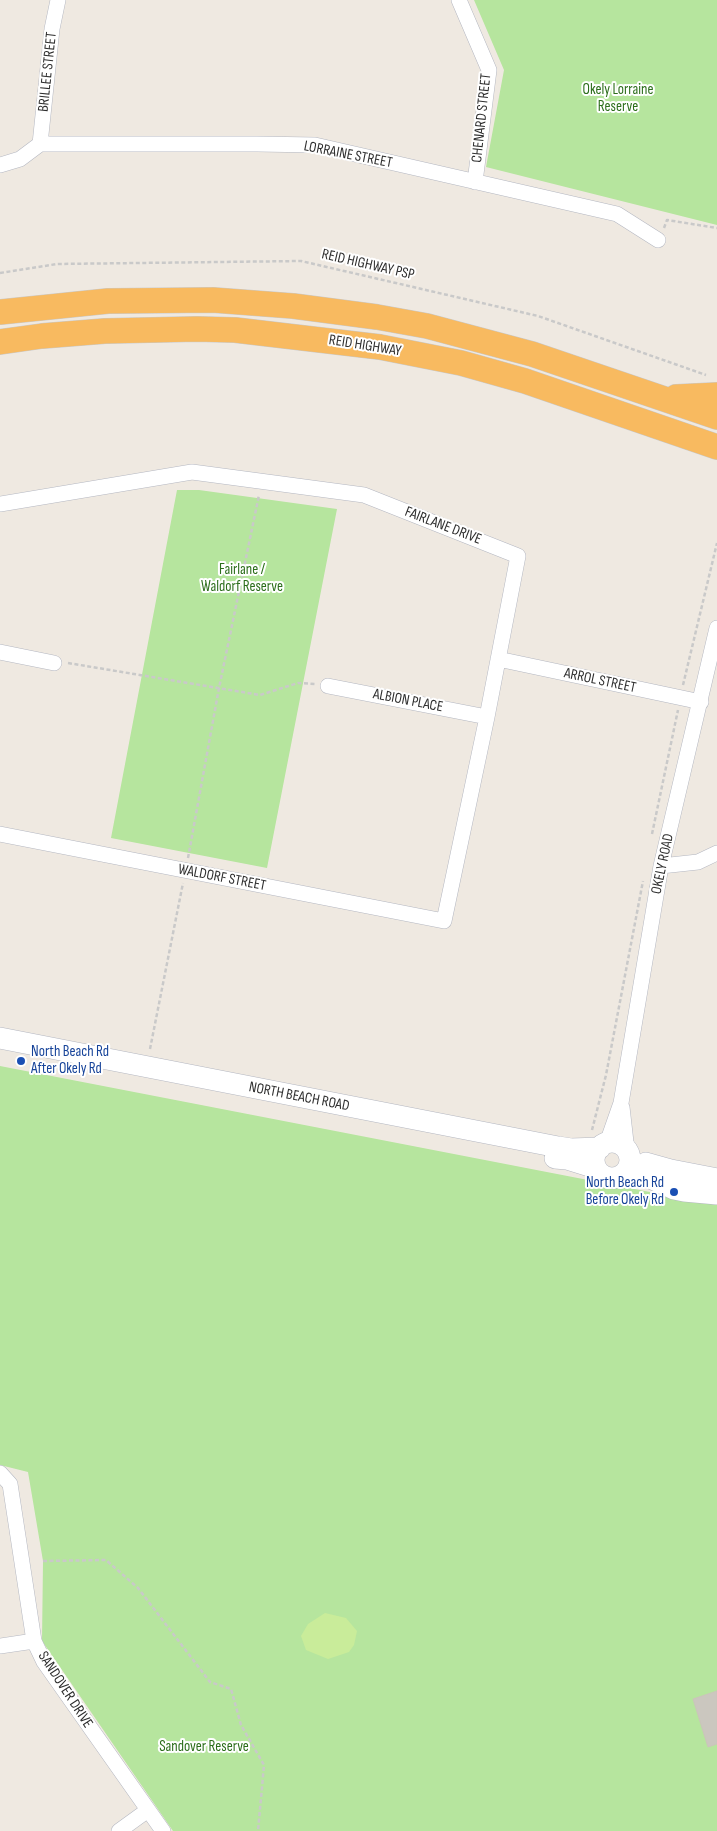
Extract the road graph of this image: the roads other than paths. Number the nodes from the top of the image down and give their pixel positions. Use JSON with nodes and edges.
{"nodes":[{"id":1,"x":58,"y":0,"type":"edge"},
{"id":2,"x":459,"y":0,"type":"edge"},
{"id":3,"x":40,"y":144,"type":"junction"},
{"id":4,"x":0,"y":165,"type":"edge"},
{"id":5,"x":475,"y":182,"type":"junction"},
{"id":6,"x":658,"y":240,"type":"road end"},
{"id":7,"x":0,"y":312,"type":"edge"},
{"id":8,"x":0,"y":342,"type":"edge"},
{"id":9,"x":712,"y":385,"type":"edge"},
{"id":10,"x":664,"y":398,"type":"junction"},
{"id":11,"x":717,"y":416,"type":"edge"},
{"id":12,"x":717,"y":447,"type":"edge"},
{"id":13,"x":0,"y":504,"type":"edge"},
{"id":14,"x":717,"y":628,"type":"edge"},
{"id":15,"x":0,"y":652,"type":"edge"},
{"id":16,"x":498,"y":659,"type":"junction"},
{"id":17,"x":54,"y":663,"type":"road end"},
{"id":18,"x":328,"y":686,"type":"road end"},
{"id":19,"x":701,"y":702,"type":"junction"},
{"id":20,"x":488,"y":717,"type":"junction"},
{"id":21,"x":0,"y":834,"type":"edge"},
{"id":22,"x":717,"y":853,"type":"edge"},
{"id":23,"x":661,"y":866,"type":"junction"},
{"id":24,"x":444,"y":921,"type":"joint"},
{"id":25,"x":0,"y":1038,"type":"edge"},
{"id":26,"x":0,"y":1053,"type":"edge"},
{"id":27,"x":621,"y":1103,"type":"junction"},
{"id":28,"x":598,"y":1149,"type":"junction"},
{"id":29,"x":626,"y":1161,"type":"junction"},
{"id":30,"x":717,"y":1179,"type":"edge"},
{"id":31,"x":717,"y":1194,"type":"edge"},
{"id":32,"x":0,"y":1473,"type":"edge"},
{"id":33,"x":34,"y":1641,"type":"junction"},
{"id":34,"x":0,"y":1646,"type":"edge"},
{"id":35,"x":148,"y":1810,"type":"junction"},
{"id":36,"x":119,"y":1831,"type":"edge"},
{"id":37,"x":162,"y":1831,"type":"edge"}],
"edges":[{"from":1,"to":3,"type":"street","name":"BRILLEE STREET"},
{"from":2,"to":5,"type":"street","name":"CHENARD STREET"},
{"from":3,"to":4,"type":"street"},
{"from":3,"to":5,"type":"street","name":"LORRAINE STREET"},
{"from":5,"to":6,"type":"street","name":"LORRAINE STREET"},
{"from":7,"to":10,"type":"highway","name":"REID HIGHWAY"},
{"from":8,"to":12,"type":"highway","name":"REID HIGHWAY"},
{"from":9,"to":10,"type":"highway"},
{"from":10,"to":11,"type":"highway","name":"REID HIGHWAY"},
{"from":13,"to":16,"type":"street","name":"FAIRLANE DRIVE"},
{"from":14,"to":19,"type":"street","name":"OKELY ROAD"},
{"from":15,"to":17,"type":"street"},
{"from":16,"to":19,"type":"street","name":"ARROL STREET"},
{"from":16,"to":20,"type":"street","name":"FAIRLANE DRIVE"},
{"from":18,"to":20,"type":"street","name":"ALBION PLACE"},
{"from":19,"to":23,"type":"street","name":"OKELY ROAD"},
{"from":20,"to":24,"type":"street","name":"FAIRLANE DRIVE"},
{"from":21,"to":24,"type":"street","name":"WALDORF STREET"},
{"from":22,"to":23,"type":"street"},
{"from":23,"to":27,"type":"street","name":"OKELY ROAD"},
{"from":25,"to":28,"type":"main road","name":"NORTH BEACH ROAD"},
{"from":26,"to":28,"type":"main road","name":"NORTH BEACH ROAD"},
{"from":27,"to":28,"type":"street","name":"OKELY ROAD"},
{"from":27,"to":29,"type":"street","name":"OKELY ROAD"},
{"from":28,"to":29,"type":"main road"},
{"from":28,"to":29,"type":"main road"},
{"from":29,"to":30,"type":"main road"},
{"from":29,"to":31,"type":"main road"},
{"from":32,"to":33,"type":"street","name":"SANDOVER DRIVE"},
{"from":33,"to":34,"type":"street"},
{"from":33,"to":35,"type":"street","name":"SANDOVER DRIVE"},
{"from":35,"to":36,"type":"street"},
{"from":35,"to":37,"type":"street","name":"SANDOVER DRIVE"}]}
